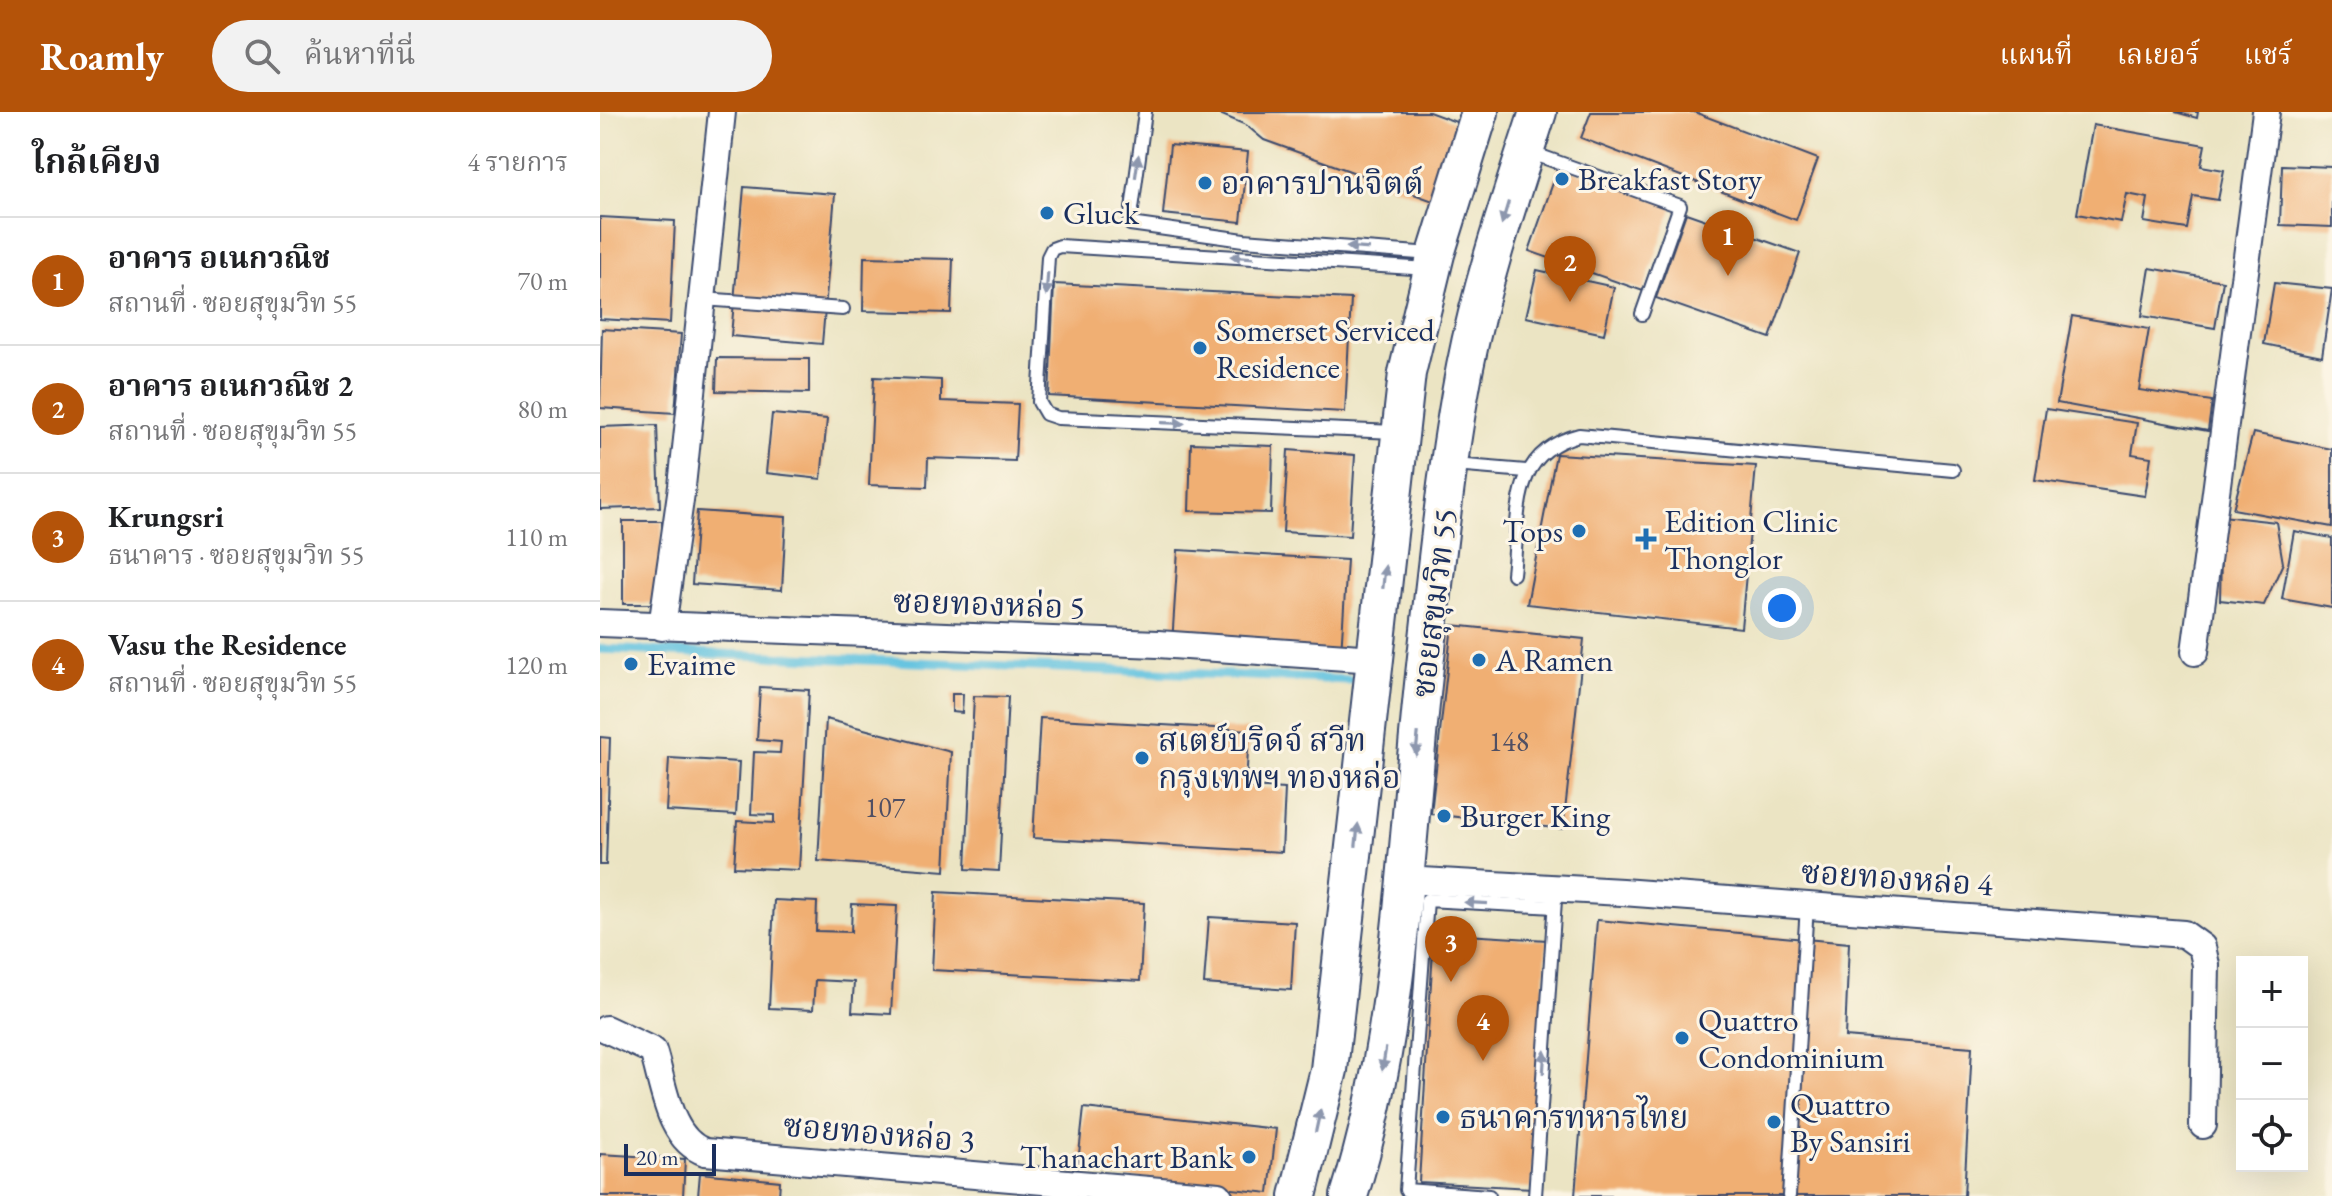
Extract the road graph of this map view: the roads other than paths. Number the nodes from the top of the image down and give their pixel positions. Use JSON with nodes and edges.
{"nodes":[{"id":1,"x":722,"y":112,"type":"edge"},
{"id":2,"x":1145,"y":112,"type":"edge"},
{"id":3,"x":1538,"y":112,"type":"edge"},
{"id":4,"x":2266,"y":112,"type":"edge"},
{"id":5,"x":1469,"y":128,"type":"edge"},
{"id":6,"x":1526,"y":151,"type":"junction"},
{"id":7,"x":1434,"y":262,"type":"junction"},
{"id":8,"x":702,"y":299,"type":"junction"},
{"id":9,"x":843,"y":309,"type":"dead end"},
{"id":10,"x":1642,"y":314,"type":"dead end"},
{"id":11,"x":1399,"y":432,"type":"junction"},
{"id":12,"x":1451,"y":465,"type":"junction"},
{"id":13,"x":1953,"y":470,"type":"dead end"},
{"id":14,"x":1526,"y":471,"type":"junction"},
{"id":15,"x":1513,"y":574,"type":"dead end"},
{"id":16,"x":600,"y":623,"type":"edge"},
{"id":17,"x":662,"y":627,"type":"junction"},
{"id":18,"x":2195,"y":652,"type":"dead end"},
{"id":19,"x":1375,"y":659,"type":"junction"},
{"id":20,"x":1425,"y":664,"type":"junction"},
{"id":21,"x":1353,"y":876,"type":"junction"},
{"id":22,"x":1404,"y":880,"type":"junction"},
{"id":23,"x":1555,"y":898,"type":"junction"},
{"id":24,"x":1807,"y":905,"type":"junction"},
{"id":25,"x":1412,"y":930,"type":"junction"},
{"id":26,"x":1404,"y":1015,"type":"junction"},
{"id":27,"x":606,"y":1029,"type":"dead end"},
{"id":28,"x":2203,"y":1125,"type":"dead end"},
{"id":29,"x":1219,"y":1196,"type":"edge"},
{"id":30,"x":1298,"y":1196,"type":"edge"},
{"id":31,"x":1349,"y":1196,"type":"edge"},
{"id":32,"x":1489,"y":1196,"type":"edge"},
{"id":33,"x":1535,"y":1196,"type":"edge"},
{"id":34,"x":1789,"y":1196,"type":"edge"}],
"edges":[{"from":1,"to":8,"type":"street"},
{"from":7,"to":2,"type":"lane","one_way":true},
{"from":3,"to":6,"type":"main road","name":"ซอยสุขุมวิท 55"},
{"from":4,"to":18,"type":"street"},
{"from":5,"to":7,"type":"main road","name":"ซอยสุขุมวิท 55"},
{"from":6,"to":10,"type":"lane"},
{"from":6,"to":12,"type":"main road","name":"ซอยสุขุมวิท 55","one_way":true},
{"from":7,"to":11,"type":"main road","name":"ซอยสุขุมวิท 55"},
{"from":7,"to":11,"type":"lane","one_way":true},
{"from":8,"to":9,"type":"lane"},
{"from":8,"to":17,"type":"street"},
{"from":19,"to":11,"type":"main road","name":"ซอยสุขุมวิท 55","one_way":true},
{"from":12,"to":14,"type":"lane"},
{"from":12,"to":20,"type":"main road","name":"ซอยสุขุมวิท 55"},
{"from":13,"to":14,"type":"lane"},
{"from":14,"to":15,"type":"lane"},
{"from":16,"to":17,"type":"street","name":"ซอยทองหล่อ 5"},
{"from":17,"to":19,"type":"street","name":"ซอยทองหล่อ 5"},
{"from":19,"to":20,"type":"main road"},
{"from":21,"to":19,"type":"main road","name":"ซอยสุขุมวิท 55","one_way":true},
{"from":20,"to":22,"type":"main road","name":"ซอยสุขุมวิท 55","one_way":true},
{"from":21,"to":22,"type":"main road"},
{"from":30,"to":21,"type":"main road","name":"ซอยสุขุมวิท 55","one_way":true},
{"from":22,"to":23,"type":"street","name":"ซอยทองหล่อ 4"},
{"from":22,"to":25,"type":"main road","name":"ซอยสุขุมวิท 55"},
{"from":23,"to":24,"type":"street","name":"ซอยทองหล่อ 4"},
{"from":23,"to":25,"type":"lane","one_way":true},
{"from":33,"to":23,"type":"lane","one_way":true},
{"from":24,"to":28,"type":"street","name":"ซอยทองหล่อ 4"},
{"from":24,"to":34,"type":"lane"},
{"from":25,"to":26,"type":"main road","name":"ซอยสุขุมวิท 55"},
{"from":26,"to":31,"type":"main road","name":"ซอยสุขุมวิท 55","one_way":true},
{"from":26,"to":32,"type":"lane"},
{"from":27,"to":29,"type":"street","name":"ซอยทองหล่อ 3"}]}
